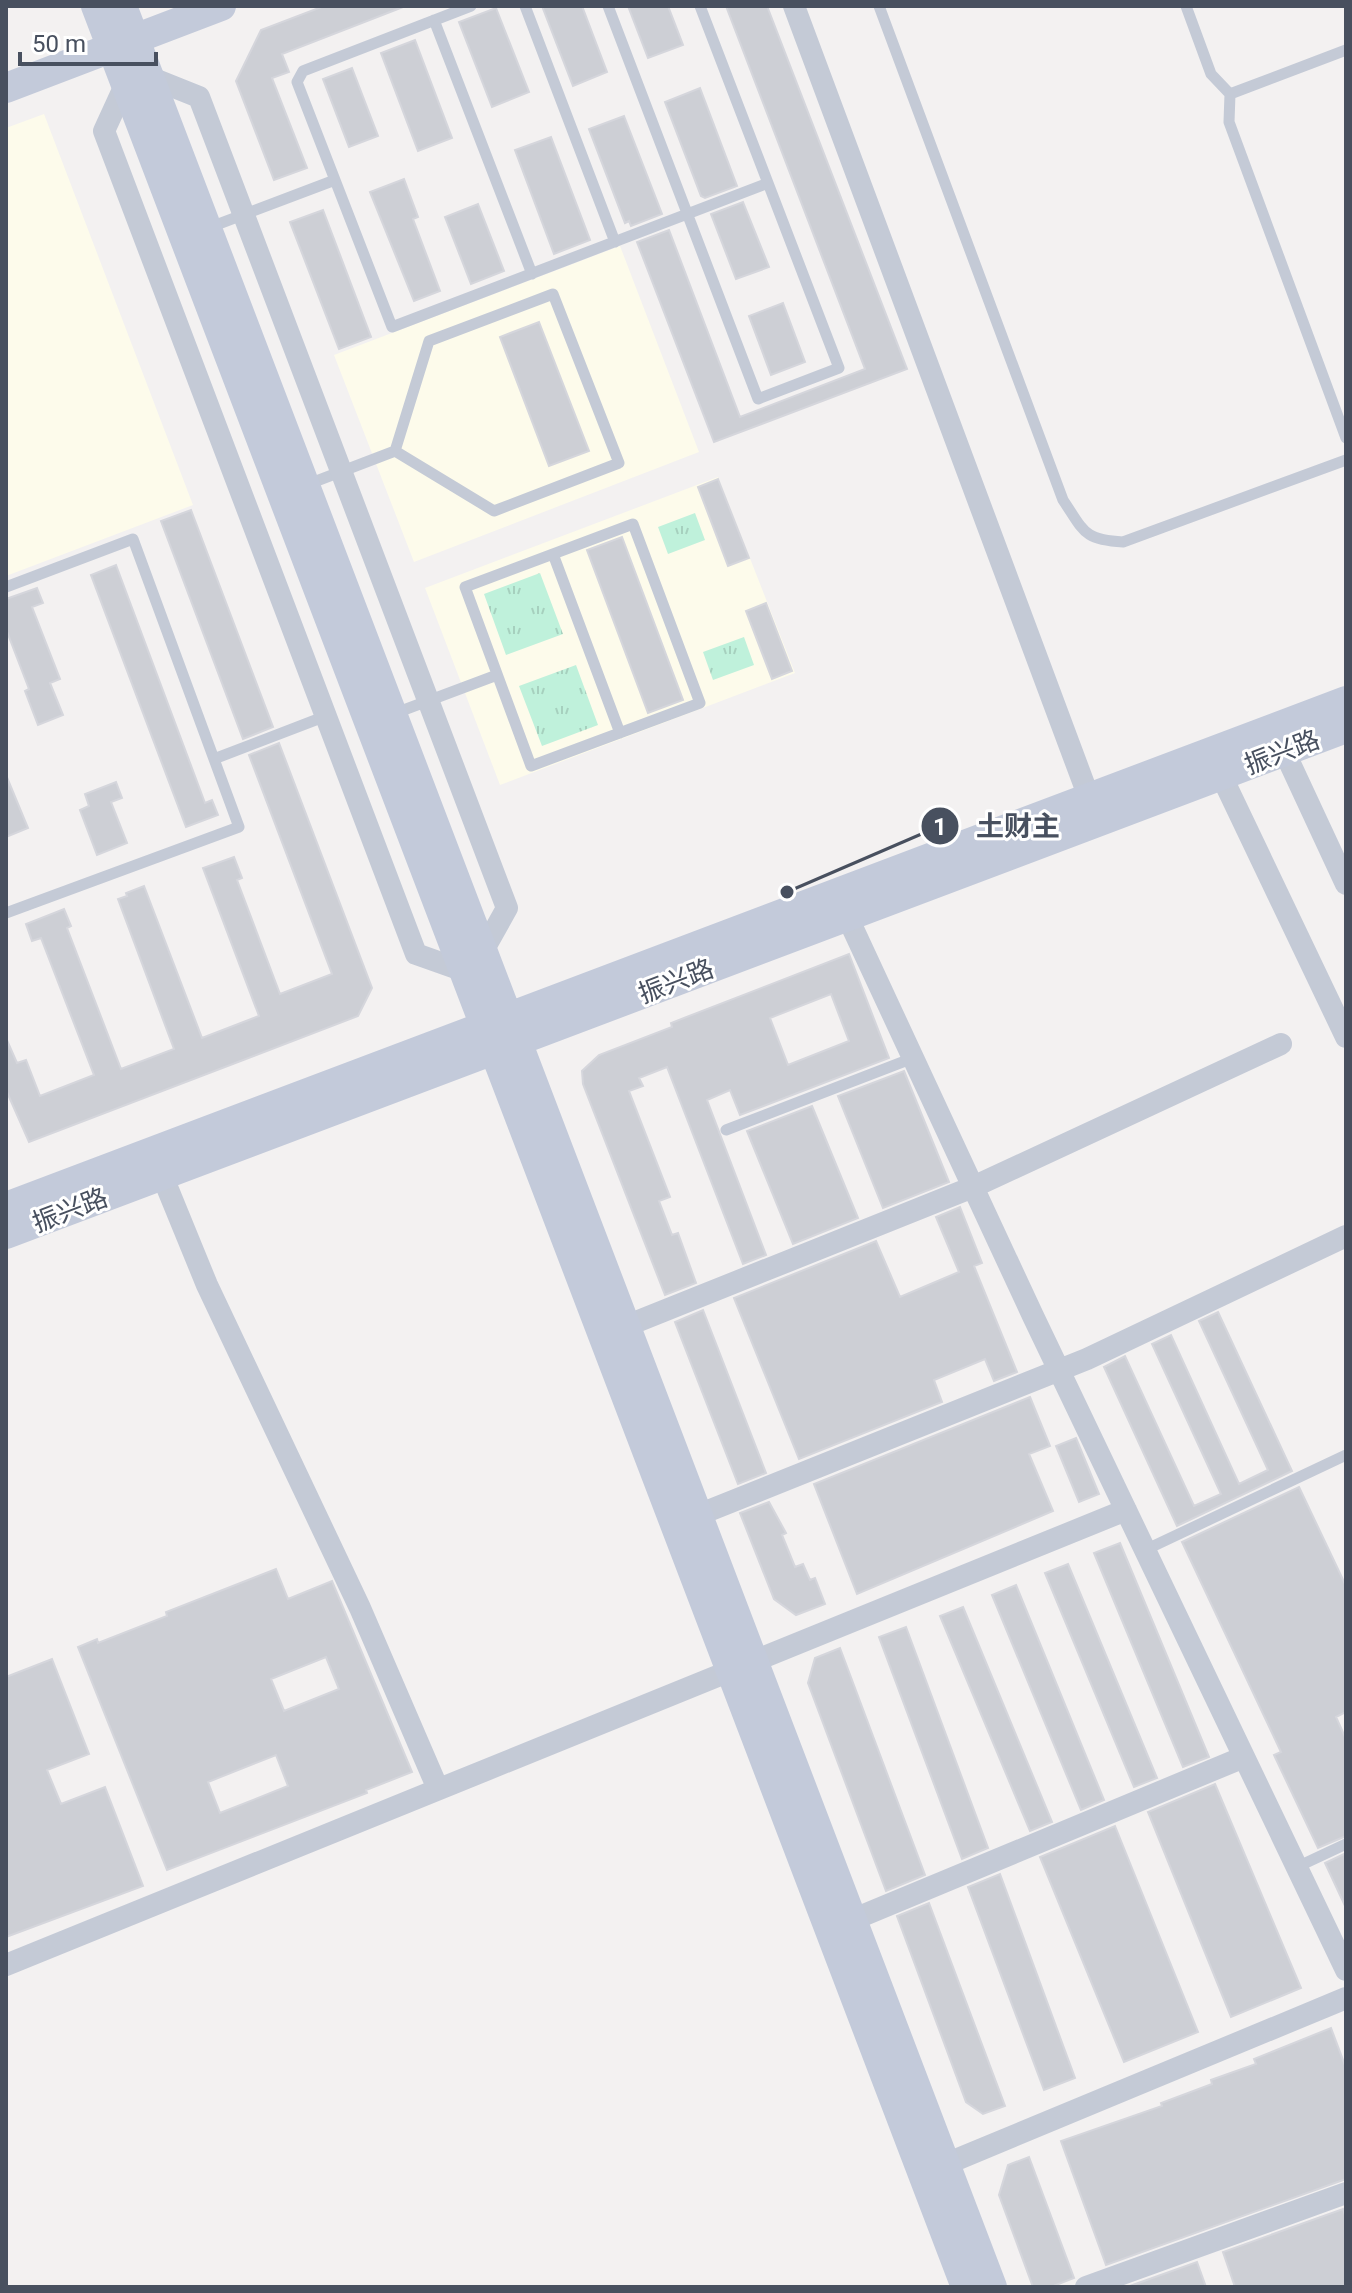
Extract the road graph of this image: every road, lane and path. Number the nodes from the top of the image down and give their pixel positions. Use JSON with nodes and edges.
{"nodes":[{"id":1,"x":96,"y":6,"type":"edge"},
{"id":2,"x":122,"y":6,"type":"edge"},
{"id":3,"x":221,"y":6,"type":"edge"},
{"id":4,"x":471,"y":6,"type":"edge"},
{"id":5,"x":525,"y":6,"type":"edge"},
{"id":6,"x":608,"y":6,"type":"edge"},
{"id":7,"x":700,"y":6,"type":"edge"},
{"id":8,"x":794,"y":6,"type":"edge"},
{"id":9,"x":879,"y":6,"type":"edge"},
{"id":10,"x":1186,"y":6,"type":"edge"},
{"id":11,"x":434,"y":20,"type":"junction"},
{"id":12,"x":123,"y":43,"type":"junction"},
{"id":13,"x":1346,"y":50,"type":"edge"},
{"id":14,"x":138,"y":80,"type":"junction"},
{"id":15,"x":6,"y":88,"type":"edge"},
{"id":16,"x":1230,"y":94,"type":"junction"},
{"id":17,"x":335,"y":180,"type":"junction"},
{"id":18,"x":768,"y":183,"type":"junction"},
{"id":19,"x":688,"y":214,"type":"junction"},
{"id":20,"x":243,"y":215,"type":"junction"},
{"id":21,"x":207,"y":229,"type":"junction"},
{"id":22,"x":615,"y":242,"type":"junction"},
{"id":23,"x":532,"y":274,"type":"junction"},
{"id":24,"x":1346,"y":438,"type":"edge"},
{"id":25,"x":395,"y":451,"type":"junction"},
{"id":26,"x":1346,"y":460,"type":"edge"},
{"id":27,"x":341,"y":472,"type":"junction"},
{"id":28,"x":305,"y":485,"type":"junction"},
{"id":29,"x":553,"y":554,"type":"junction"},
{"id":30,"x":6,"y":587,"type":"edge"},
{"id":31,"x":497,"y":675,"type":"junction"},
{"id":32,"x":428,"y":701,"type":"junction"},
{"id":33,"x":1346,"y":701,"type":"edge"},
{"id":34,"x":392,"y":714,"type":"junction"},
{"id":35,"x":326,"y":716,"type":"junction"},
{"id":36,"x":1346,"y":728,"type":"edge"},
{"id":37,"x":620,"y":733,"type":"junction"},
{"id":38,"x":1286,"y":755,"type":"dead end"},
{"id":39,"x":214,"y":759,"type":"junction"},
{"id":40,"x":1221,"y":775,"type":"junction"},
{"id":41,"x":1094,"y":810,"type":"junction"},
{"id":42,"x":1346,"y":884,"type":"edge"},
{"id":43,"x":6,"y":913,"type":"edge"},
{"id":44,"x":847,"y":916,"type":"junction"},
{"id":45,"x":474,"y":961,"type":"junction"},
{"id":46,"x":501,"y":1034,"type":"junction"},
{"id":47,"x":1346,"y":1037,"type":"edge"},
{"id":48,"x":1281,"y":1044,"type":"dead end"},
{"id":49,"x":913,"y":1058,"type":"junction"},
{"id":50,"x":726,"y":1130,"type":"dead end"},
{"id":51,"x":162,"y":1175,"type":"junction"},
{"id":52,"x":973,"y":1187,"type":"junction"},
{"id":53,"x":6,"y":1207,"type":"edge"},
{"id":54,"x":6,"y":1234,"type":"edge"},
{"id":55,"x":1346,"y":1236,"type":"edge"},
{"id":56,"x":626,"y":1326,"type":"junction"},
{"id":57,"x":1059,"y":1370,"type":"junction"},
{"id":58,"x":1346,"y":1455,"type":"edge"},
{"id":59,"x":1126,"y":1510,"type":"junction"},
{"id":60,"x":698,"y":1515,"type":"junction"},
{"id":61,"x":1145,"y":1550,"type":"junction"},
{"id":62,"x":742,"y":1666,"type":"junction"},
{"id":63,"x":1244,"y":1757,"type":"junction"},
{"id":64,"x":438,"y":1789,"type":"junction"},
{"id":65,"x":1346,"y":1844,"type":"edge"},
{"id":66,"x":1297,"y":1867,"type":"junction"},
{"id":67,"x":852,"y":1920,"type":"junction"},
{"id":68,"x":6,"y":1965,"type":"edge"},
{"id":69,"x":1346,"y":1970,"type":"edge"},
{"id":70,"x":1346,"y":1998,"type":"edge"},
{"id":71,"x":946,"y":2164,"type":"junction"},
{"id":72,"x":1346,"y":2194,"type":"edge"},
{"id":73,"x":966,"y":2287,"type":"edge"},
{"id":74,"x":992,"y":2287,"type":"edge"},
{"id":75,"x":1086,"y":2287,"type":"edge"}],
"edges":[{"from":1,"to":12,"type":"main road"},
{"from":2,"to":12,"type":"main road"},
{"from":3,"to":12,"type":"main road"},
{"from":4,"to":11,"type":"lane"},
{"from":5,"to":22,"type":"lane"},
{"from":6,"to":19,"type":"lane"},
{"from":7,"to":18,"type":"lane"},
{"from":8,"to":41,"type":"street"},
{"from":9,"to":26,"type":"lane"},
{"from":10,"to":16,"type":"lane"},
{"from":11,"to":17,"type":"lane"},
{"from":11,"to":23,"type":"lane"},
{"from":12,"to":14,"type":"main road"},
{"from":12,"to":15,"type":"main road"},
{"from":13,"to":16,"type":"lane"},
{"from":14,"to":20,"type":"street"},
{"from":14,"to":21,"type":"main road"},
{"from":14,"to":35,"type":"street"},
{"from":14,"to":45,"type":"main road"},
{"from":16,"to":24,"type":"lane"},
{"from":17,"to":20,"type":"lane"},
{"from":17,"to":23,"type":"lane"},
{"from":18,"to":19,"type":"lane"},
{"from":18,"to":19,"type":"lane"},
{"from":19,"to":22,"type":"lane"},
{"from":20,"to":21,"type":"lane"},
{"from":20,"to":27,"type":"street"},
{"from":21,"to":28,"type":"main road"},
{"from":22,"to":23,"type":"lane"},
{"from":25,"to":25,"type":"lane"},
{"from":25,"to":27,"type":"lane"},
{"from":27,"to":28,"type":"lane"},
{"from":27,"to":32,"type":"street"},
{"from":28,"to":34,"type":"main road"},
{"from":29,"to":31,"type":"lane"},
{"from":29,"to":37,"type":"lane"},
{"from":29,"to":37,"type":"lane"},
{"from":30,"to":39,"type":"lane"},
{"from":31,"to":32,"type":"lane"},
{"from":31,"to":37,"type":"lane"},
{"from":32,"to":34,"type":"lane"},
{"from":32,"to":45,"type":"street"},
{"from":33,"to":41,"type":"main road","name":"振兴路"},
{"from":34,"to":45,"type":"main road"},
{"from":35,"to":39,"type":"lane"},
{"from":35,"to":45,"type":"street"},
{"from":36,"to":40,"type":"main road","name":"振兴路"},
{"from":38,"to":42,"type":"street"},
{"from":39,"to":43,"type":"lane"},
{"from":40,"to":41,"type":"main road","name":"振兴路"},
{"from":40,"to":47,"type":"street"},
{"from":41,"to":44,"type":"main road","name":"振兴路"},
{"from":41,"to":46,"type":"main road","name":"振兴路"},
{"from":44,"to":46,"type":"main road","name":"振兴路"},
{"from":44,"to":49,"type":"street"},
{"from":45,"to":46,"type":"main road"},
{"from":46,"to":51,"type":"main road","name":"振兴路"},
{"from":46,"to":53,"type":"main road","name":"振兴路"},
{"from":46,"to":56,"type":"main road"},
{"from":46,"to":62,"type":"main road"},
{"from":48,"to":52,"type":"street"},
{"from":49,"to":50,"type":"lane"},
{"from":49,"to":52,"type":"street"},
{"from":51,"to":54,"type":"main road","name":"振兴路"},
{"from":51,"to":64,"type":"street"},
{"from":52,"to":56,"type":"street"},
{"from":52,"to":57,"type":"street"},
{"from":55,"to":57,"type":"street"},
{"from":56,"to":60,"type":"main road"},
{"from":57,"to":59,"type":"street"},
{"from":57,"to":60,"type":"street"},
{"from":58,"to":61,"type":"lane"},
{"from":59,"to":61,"type":"street"},
{"from":59,"to":62,"type":"street"},
{"from":60,"to":62,"type":"main road"},
{"from":61,"to":63,"type":"street"},
{"from":62,"to":64,"type":"street"},
{"from":62,"to":67,"type":"main road"},
{"from":62,"to":73,"type":"main road"},
{"from":63,"to":66,"type":"street"},
{"from":63,"to":67,"type":"street"},
{"from":64,"to":68,"type":"street"},
{"from":65,"to":66,"type":"lane"},
{"from":66,"to":69,"type":"street"},
{"from":67,"to":71,"type":"main road"},
{"from":70,"to":71,"type":"street"},
{"from":71,"to":74,"type":"main road"},
{"from":72,"to":75,"type":"street"}]}
